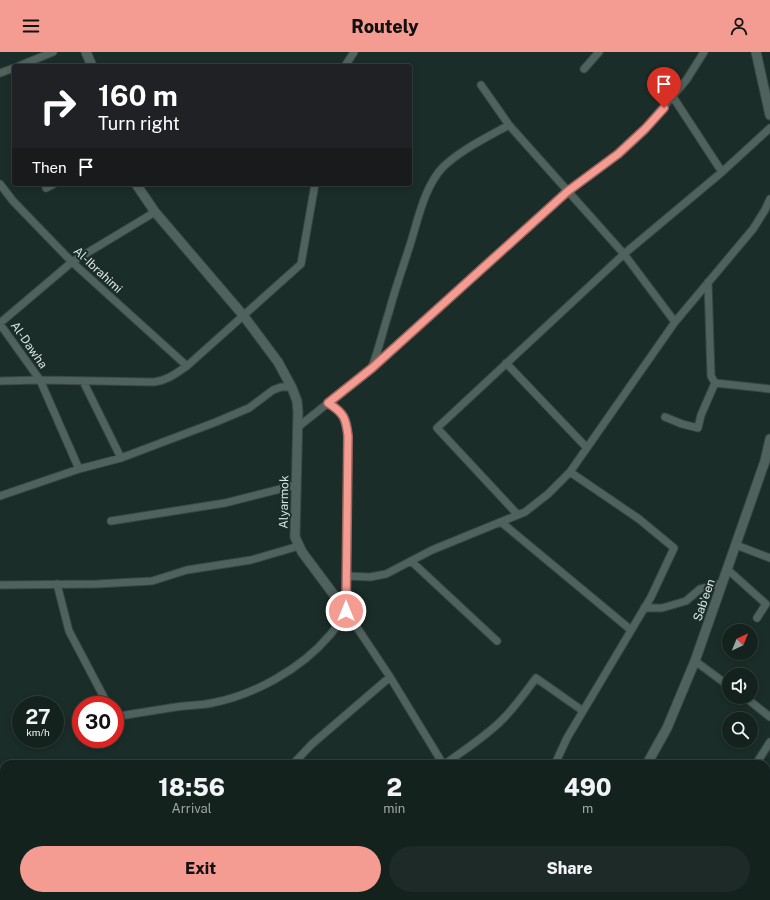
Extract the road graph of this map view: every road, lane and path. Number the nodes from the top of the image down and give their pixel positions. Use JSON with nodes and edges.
{"nodes":[{"id":1,"x":53,"y":52,"type":"edge"},
{"id":2,"x":86,"y":52,"type":"edge"},
{"id":3,"x":354,"y":52,"type":"edge"},
{"id":4,"x":599,"y":52,"type":"edge"},
{"id":5,"x":704,"y":52,"type":"edge"},
{"id":6,"x":756,"y":52,"type":"edge"},
{"id":7,"x":24,"y":64,"type":"edge"},
{"id":8,"x":91,"y":64,"type":"edge"},
{"id":9,"x":346,"y":64,"type":"edge"},
{"id":10,"x":12,"y":69,"type":"edge"},
{"id":11,"x":584,"y":69,"type":"dead end"},
{"id":12,"x":0,"y":74,"type":"edge"},
{"id":13,"x":481,"y":85,"type":"dead end"},
{"id":14,"x":673,"y":97,"type":"junction"},
{"id":15,"x":770,"y":115,"type":"edge"},
{"id":16,"x":509,"y":125,"type":"junction"},
{"id":17,"x":770,"y":128,"type":"edge"},
{"id":18,"x":722,"y":172,"type":"junction"},
{"id":19,"x":0,"y":184,"type":"edge"},
{"id":20,"x":50,"y":186,"type":"edge"},
{"id":21,"x":137,"y":186,"type":"edge"},
{"id":22,"x":315,"y":186,"type":"edge"},
{"id":23,"x":46,"y":188,"type":"dead end"},
{"id":24,"x":568,"y":191,"type":"junction"},
{"id":25,"x":770,"y":199,"type":"edge"},
{"id":26,"x":155,"y":212,"type":"junction"},
{"id":27,"x":624,"y":254,"type":"junction"},
{"id":28,"x":72,"y":262,"type":"junction"},
{"id":29,"x":708,"y":282,"type":"junction"},
{"id":30,"x":244,"y":315,"type":"junction"},
{"id":31,"x":675,"y":322,"type":"junction"},
{"id":32,"x":0,"y":324,"type":"edge"},
{"id":33,"x":506,"y":363,"type":"junction"},
{"id":34,"x":187,"y":366,"type":"junction"},
{"id":35,"x":372,"y":368,"type":"junction"},
{"id":36,"x":40,"y":380,"type":"junction"},
{"id":37,"x":0,"y":381,"type":"edge"},
{"id":38,"x":83,"y":381,"type":"junction"},
{"id":39,"x":715,"y":383,"type":"junction"},
{"id":40,"x":291,"y":387,"type":"junction"},
{"id":41,"x":770,"y":390,"type":"edge"},
{"id":42,"x":328,"y":403,"type":"junction"},
{"id":43,"x":666,"y":417,"type":"dead end"},
{"id":44,"x":298,"y":428,"type":"junction"},
{"id":45,"x":770,"y":439,"type":"edge"},
{"id":46,"x":587,"y":448,"type":"junction"},
{"id":47,"x":121,"y":458,"type":"junction"},
{"id":48,"x":79,"y":470,"type":"junction"},
{"id":49,"x":570,"y":472,"type":"junction"},
{"id":50,"x":296,"y":485,"type":"junction"},
{"id":51,"x":0,"y":496,"type":"edge"},
{"id":52,"x":518,"y":515,"type":"junction"},
{"id":53,"x":111,"y":521,"type":"dead end"},
{"id":54,"x":501,"y":522,"type":"junction"},
{"id":55,"x":736,"y":545,"type":"junction"},
{"id":56,"x":299,"y":546,"type":"junction"},
{"id":57,"x":770,"y":558,"type":"edge"},
{"id":58,"x":412,"y":561,"type":"junction"},
{"id":59,"x":727,"y":569,"type":"junction"},
{"id":60,"x":346,"y":576,"type":"junction"},
{"id":61,"x":722,"y":583,"type":"junction"},
{"id":62,"x":57,"y":584,"type":"junction"},
{"id":63,"x":0,"y":585,"type":"edge"},
{"id":64,"x":644,"y":608,"type":"junction"},
{"id":65,"x":346,"y":611,"type":"junction"},
{"id":66,"x":757,"y":618,"type":"dead end"},
{"id":67,"x":632,"y":630,"type":"junction"},
{"id":68,"x":497,"y":641,"type":"dead end"},
{"id":69,"x":695,"y":662,"type":"junction"},
{"id":70,"x":390,"y":677,"type":"junction"},
{"id":71,"x":722,"y":681,"type":"edge"},
{"id":72,"x":103,"y":696,"type":"edge"},
{"id":73,"x":754,"y":704,"type":"edge"},
{"id":74,"x":583,"y":712,"type":"junction"},
{"id":75,"x":124,"y":716,"type":"edge"},
{"id":76,"x":770,"y":717,"type":"edge"},
{"id":77,"x":770,"y":742,"type":"edge"},
{"id":78,"x":297,"y":760,"type":"edge"},
{"id":79,"x":442,"y":760,"type":"edge"},
{"id":80,"x":450,"y":760,"type":"edge"},
{"id":81,"x":557,"y":760,"type":"edge"},
{"id":82,"x":649,"y":760,"type":"edge"},
{"id":83,"x":759,"y":760,"type":"edge"}],
"edges":[{"from":1,"to":7,"type":"street"},
{"from":2,"to":8,"type":"street"},
{"from":3,"to":9,"type":"street"},
{"from":4,"to":11,"type":"street"},
{"from":5,"to":14,"type":"street"},
{"from":6,"to":15,"type":"street"},
{"from":10,"to":12,"type":"street"},
{"from":13,"to":16,"type":"street"},
{"from":14,"to":18,"type":"street"},
{"from":14,"to":24,"type":"street"},
{"from":16,"to":24,"type":"street"},
{"from":16,"to":35,"type":"street"},
{"from":17,"to":18,"type":"street"},
{"from":18,"to":27,"type":"street"},
{"from":19,"to":28,"type":"street","name":"Al-Ibrahimi"},
{"from":20,"to":23,"type":"street"},
{"from":21,"to":26,"type":"street"},
{"from":22,"to":30,"type":"street"},
{"from":24,"to":27,"type":"street"},
{"from":24,"to":35,"type":"street"},
{"from":25,"to":29,"type":"street"},
{"from":26,"to":28,"type":"street"},
{"from":26,"to":30,"type":"street"},
{"from":27,"to":31,"type":"street"},
{"from":27,"to":33,"type":"street"},
{"from":28,"to":32,"type":"street"},
{"from":28,"to":34,"type":"street","name":"Al-Ibrahimi"},
{"from":29,"to":31,"type":"street"},
{"from":29,"to":39,"type":"street"},
{"from":30,"to":34,"type":"street"},
{"from":30,"to":40,"type":"street"},
{"from":31,"to":46,"type":"street"},
{"from":32,"to":36,"type":"street","name":"Al-Dawha"},
{"from":33,"to":46,"type":"street"},
{"from":33,"to":52,"type":"street"},
{"from":34,"to":38,"type":"street"},
{"from":35,"to":42,"type":"street"},
{"from":36,"to":37,"type":"street"},
{"from":36,"to":38,"type":"street"},
{"from":36,"to":48,"type":"street","name":"Al-Dawha"},
{"from":38,"to":47,"type":"street"},
{"from":39,"to":41,"type":"street"},
{"from":39,"to":43,"type":"street"},
{"from":40,"to":44,"type":"street","name":"Alyarmok"},
{"from":40,"to":47,"type":"street"},
{"from":42,"to":44,"type":"street"},
{"from":42,"to":60,"type":"street"},
{"from":44,"to":50,"type":"street","name":"Alyarmok"},
{"from":45,"to":55,"type":"street","name":"Sab'een"},
{"from":46,"to":49,"type":"street"},
{"from":47,"to":48,"type":"street"},
{"from":48,"to":51,"type":"street"},
{"from":49,"to":52,"type":"street"},
{"from":49,"to":64,"type":"street"},
{"from":50,"to":53,"type":"street"},
{"from":50,"to":56,"type":"street","name":"Alyarmok"},
{"from":52,"to":54,"type":"street"},
{"from":54,"to":58,"type":"street"},
{"from":54,"to":67,"type":"street"},
{"from":55,"to":57,"type":"street"},
{"from":55,"to":59,"type":"street","name":"Sab'een"},
{"from":56,"to":62,"type":"street"},
{"from":56,"to":65,"type":"street","name":"Alyarmok"},
{"from":58,"to":60,"type":"street"},
{"from":58,"to":68,"type":"street"},
{"from":59,"to":61,"type":"street","name":"Sab'een"},
{"from":59,"to":66,"type":"street"},
{"from":60,"to":65,"type":"street"},
{"from":61,"to":64,"type":"street"},
{"from":61,"to":69,"type":"street","name":"Sab'een"},
{"from":62,"to":63,"type":"street"},
{"from":62,"to":72,"type":"street"},
{"from":64,"to":67,"type":"street"},
{"from":65,"to":70,"type":"street","name":"Alyarmok"},
{"from":65,"to":75,"type":"street"},
{"from":67,"to":74,"type":"street"},
{"from":69,"to":71,"type":"street"},
{"from":69,"to":82,"type":"street","name":"Sab'een"},
{"from":70,"to":78,"type":"street"},
{"from":70,"to":79,"type":"street","name":"Alyarmok"},
{"from":73,"to":76,"type":"street"},
{"from":74,"to":80,"type":"street"},
{"from":74,"to":81,"type":"street"},
{"from":77,"to":83,"type":"street"}]}
